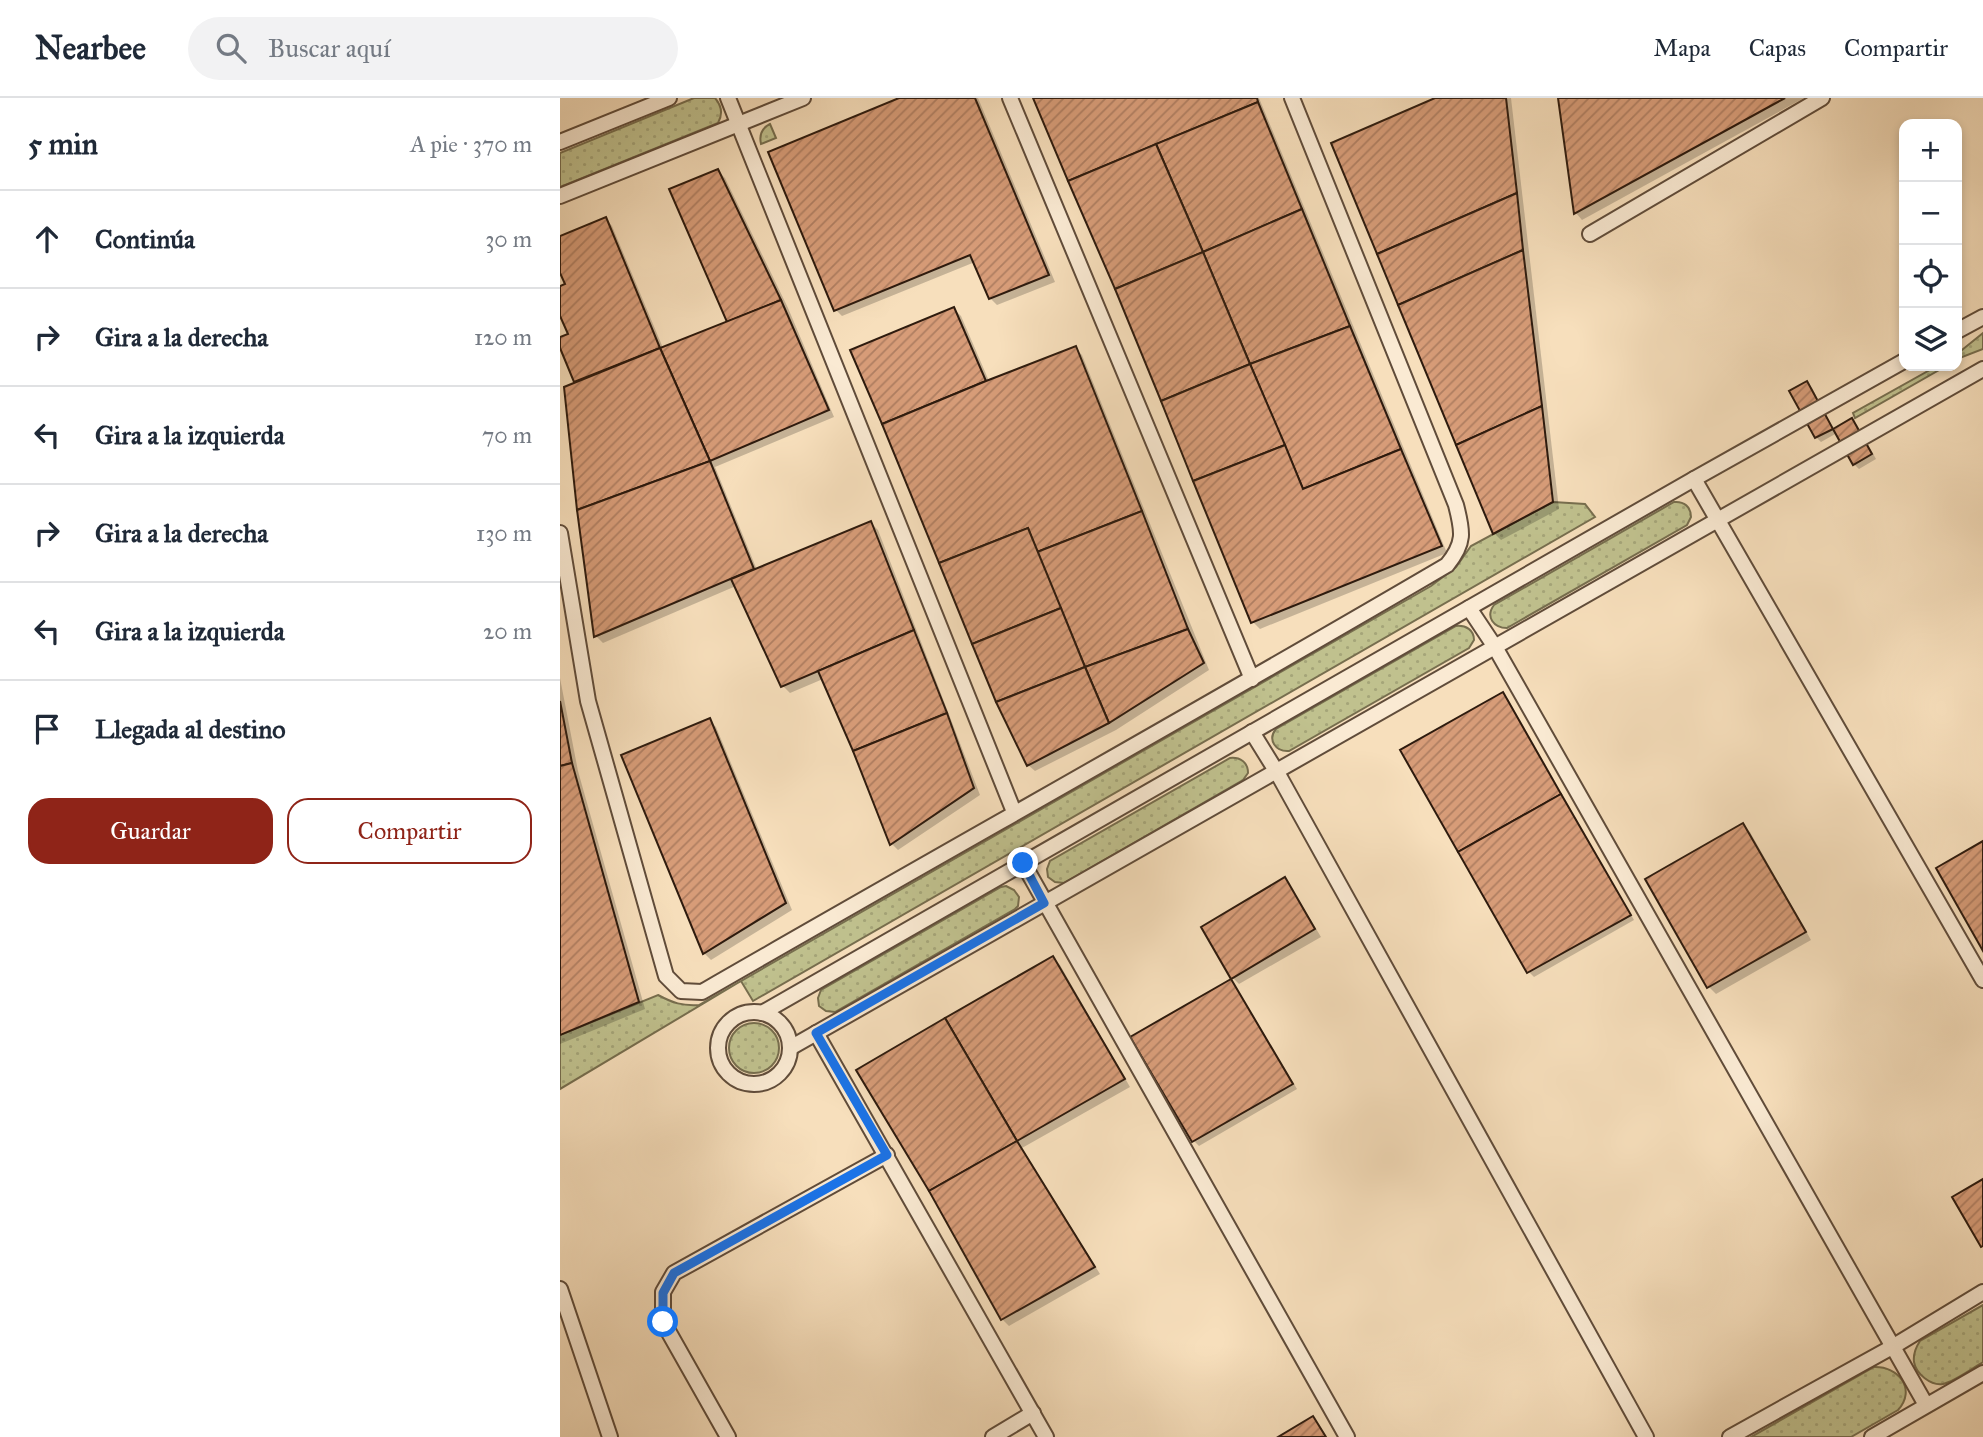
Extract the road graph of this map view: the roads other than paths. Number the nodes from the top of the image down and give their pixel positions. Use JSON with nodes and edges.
{"nodes":[{"id":1,"x":669,"y":98,"type":"edge"},
{"id":2,"x":728,"y":98,"type":"edge"},
{"id":3,"x":803,"y":98,"type":"edge"},
{"id":4,"x":1010,"y":98,"type":"edge"},
{"id":5,"x":1292,"y":98,"type":"edge"},
{"id":6,"x":1822,"y":98,"type":"edge"},
{"id":7,"x":738,"y":124,"type":"junction"},
{"id":8,"x":560,"y":142,"type":"edge"},
{"id":9,"x":560,"y":196,"type":"edge"},
{"id":10,"x":1590,"y":234,"type":"dead end"},
{"id":11,"x":1983,"y":317,"type":"edge"},
{"id":12,"x":1962,"y":328,"type":"edge"},
{"id":13,"x":1899,"y":364,"type":"edge"},
{"id":14,"x":1983,"y":369,"type":"edge"},
{"id":15,"x":1694,"y":479,"type":"junction"},
{"id":16,"x":1717,"y":521,"type":"junction"},
{"id":17,"x":560,"y":533,"type":"edge"},
{"id":18,"x":1469,"y":608,"type":"junction"},
{"id":19,"x":1495,"y":647,"type":"junction"},
{"id":20,"x":1252,"y":679,"type":"junction"},
{"id":21,"x":1252,"y":732,"type":"junction"},
{"id":22,"x":1276,"y":771,"type":"junction"},
{"id":23,"x":1014,"y":812,"type":"junction"},
{"id":24,"x":1023,"y":863,"type":"junction"},
{"id":25,"x":1044,"y":903,"type":"junction"},
{"id":26,"x":1983,"y":980,"type":"edge"},
{"id":27,"x":762,"y":1013,"type":"junction"},
{"id":28,"x":816,"y":1033,"type":"junction"},
{"id":29,"x":790,"y":1048,"type":"junction"},
{"id":30,"x":887,"y":1155,"type":"junction"},
{"id":31,"x":560,"y":1289,"type":"edge"},
{"id":32,"x":1983,"y":1292,"type":"edge"},
{"id":33,"x":1894,"y":1346,"type":"junction"},
{"id":34,"x":1983,"y":1373,"type":"edge"},
{"id":35,"x":1926,"y":1405,"type":"junction"},
{"id":36,"x":1032,"y":1413,"type":"junction"},
{"id":37,"x":611,"y":1437,"type":"edge"},
{"id":38,"x":728,"y":1437,"type":"edge"},
{"id":39,"x":993,"y":1437,"type":"edge"},
{"id":40,"x":1046,"y":1437,"type":"edge"},
{"id":41,"x":1347,"y":1437,"type":"edge"},
{"id":42,"x":1646,"y":1437,"type":"edge"},
{"id":43,"x":1730,"y":1437,"type":"edge"},
{"id":44,"x":1872,"y":1437,"type":"edge"}],
"edges":[{"from":1,"to":8,"type":"lane"},
{"from":2,"to":7,"type":"lane"},
{"from":3,"to":7,"type":"lane"},
{"from":4,"to":20,"type":"lane"},
{"from":5,"to":20,"type":"lane"},
{"from":6,"to":10,"type":"lane"},
{"from":7,"to":9,"type":"lane"},
{"from":7,"to":23,"type":"lane"},
{"from":11,"to":12,"type":"lane"},
{"from":13,"to":15,"type":"lane"},
{"from":14,"to":16,"type":"lane"},
{"from":15,"to":16,"type":"lane"},
{"from":15,"to":18,"type":"lane"},
{"from":16,"to":19,"type":"lane"},
{"from":16,"to":26,"type":"lane"},
{"from":17,"to":23,"type":"lane"},
{"from":18,"to":19,"type":"lane"},
{"from":18,"to":21,"type":"lane"},
{"from":19,"to":22,"type":"lane"},
{"from":19,"to":33,"type":"lane"},
{"from":20,"to":23,"type":"lane"},
{"from":21,"to":22,"type":"lane"},
{"from":21,"to":24,"type":"lane"},
{"from":22,"to":25,"type":"lane"},
{"from":22,"to":42,"type":"lane"},
{"from":24,"to":25,"type":"lane"},
{"from":24,"to":27,"type":"lane"},
{"from":25,"to":28,"type":"lane"},
{"from":25,"to":41,"type":"lane"},
{"from":27,"to":29,"type":"lane"},
{"from":27,"to":29,"type":"lane"},
{"from":28,"to":29,"type":"lane"},
{"from":28,"to":30,"type":"lane"},
{"from":30,"to":36,"type":"lane"},
{"from":30,"to":38,"type":"lane"},
{"from":31,"to":37,"type":"lane"},
{"from":32,"to":33,"type":"lane"},
{"from":33,"to":35,"type":"lane"},
{"from":33,"to":43,"type":"lane"},
{"from":34,"to":35,"type":"lane"},
{"from":35,"to":44,"type":"lane"},
{"from":36,"to":39,"type":"lane"},
{"from":36,"to":40,"type":"lane"}]}
